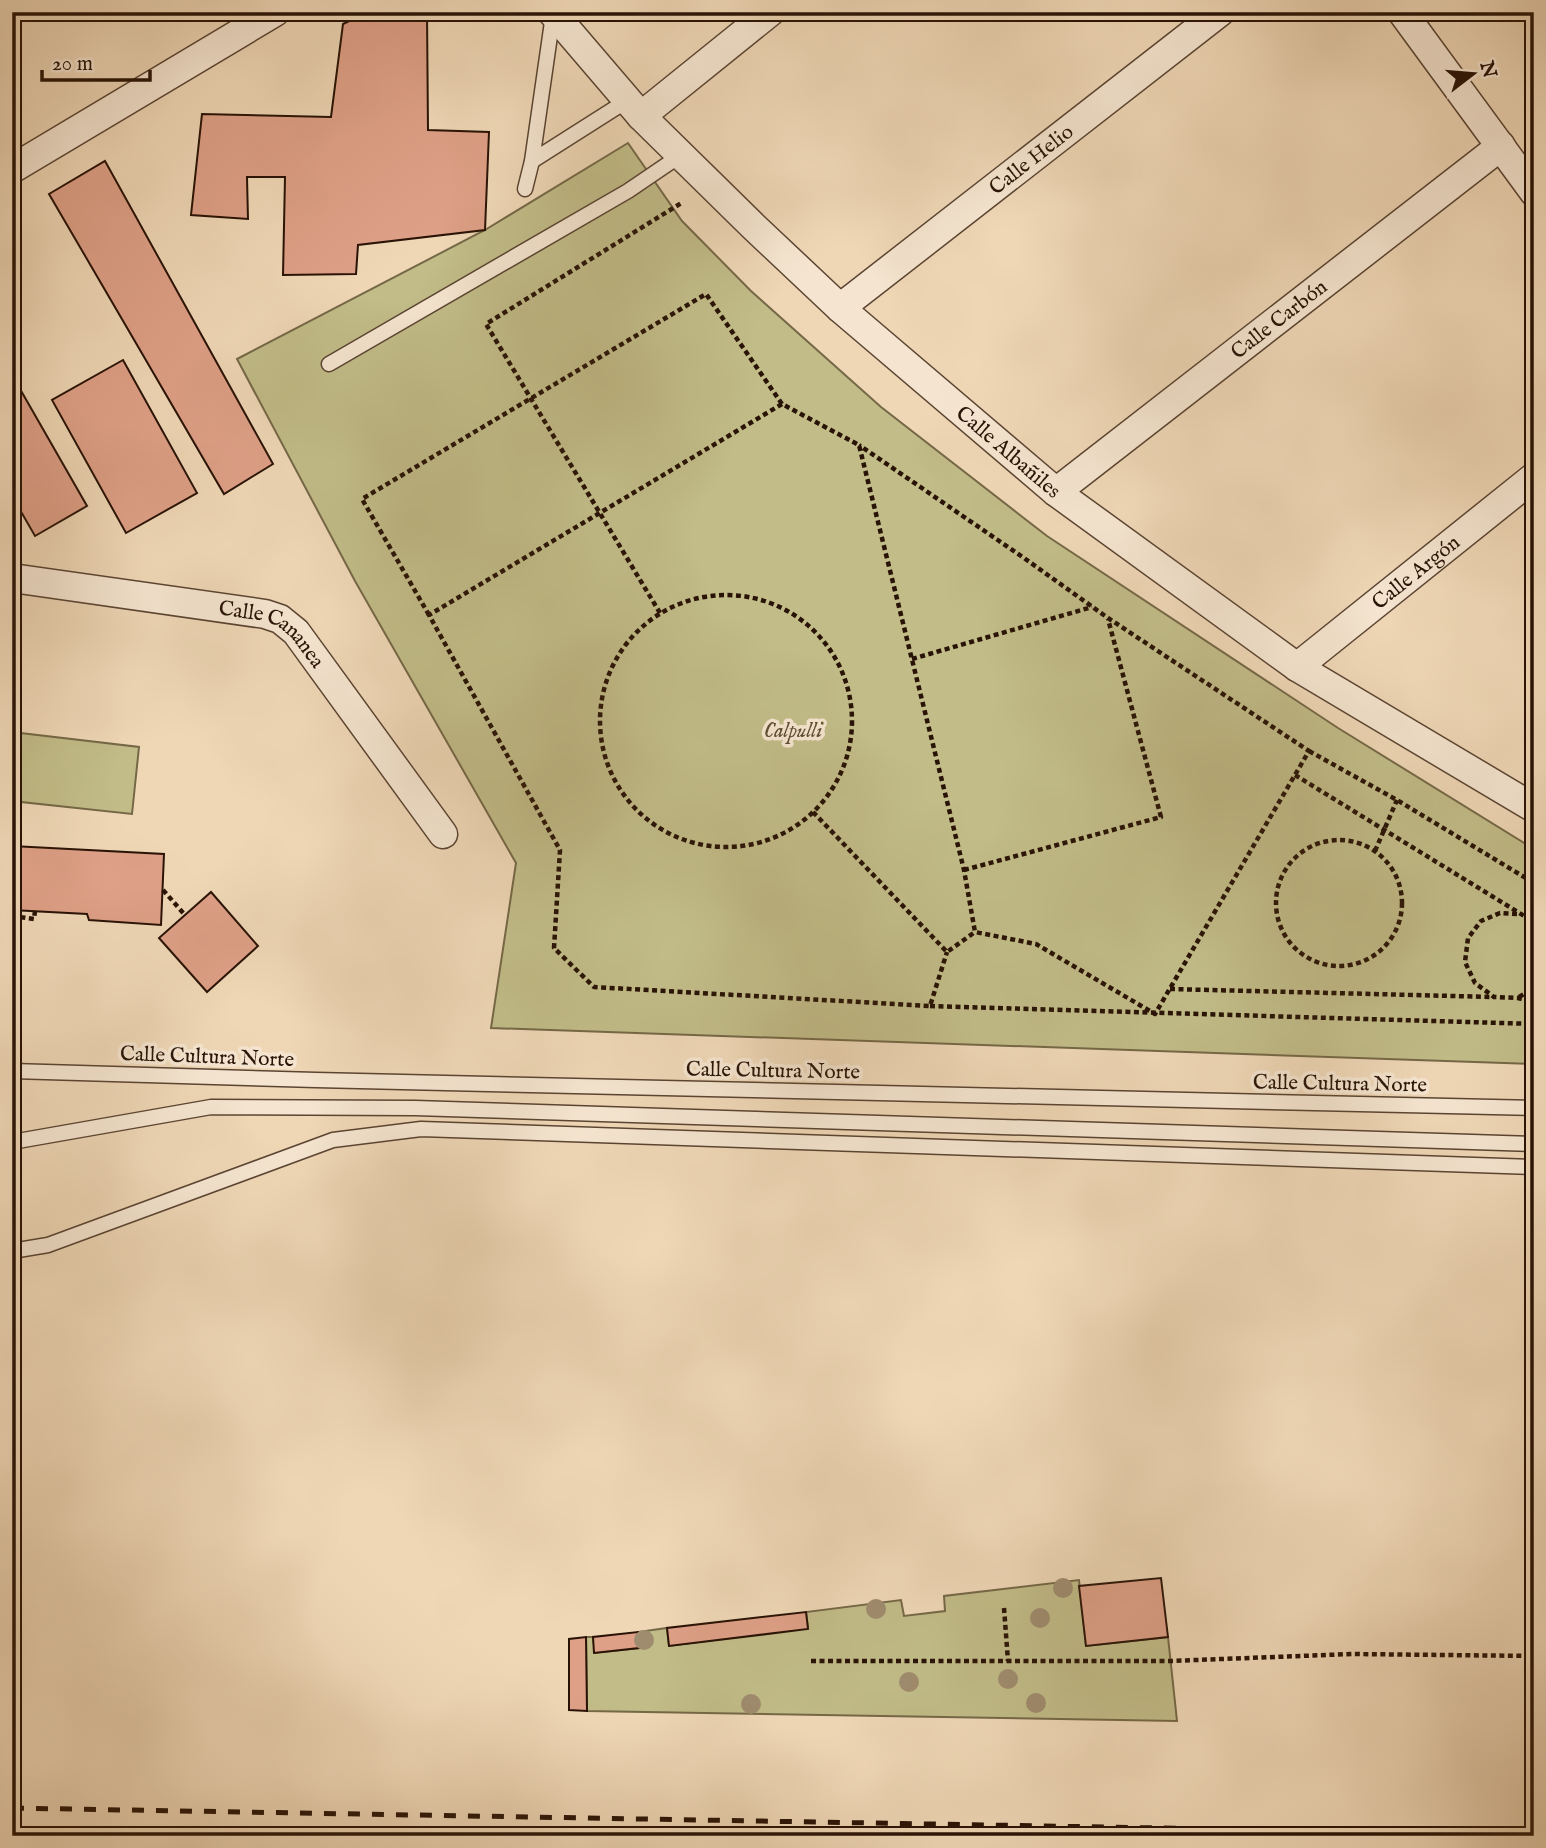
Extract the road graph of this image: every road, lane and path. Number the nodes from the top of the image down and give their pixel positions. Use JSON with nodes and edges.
{"nodes":[{"id":1,"x":275,"y":12,"type":"edge"},
{"id":2,"x":770,"y":12,"type":"edge"},
{"id":3,"x":1220,"y":12,"type":"edge"},
{"id":4,"x":1402,"y":12,"type":"edge"},
{"id":5,"x":552,"y":13,"type":"edge"},
{"id":6,"x":635,"y":108,"type":"junction"},
{"id":7,"x":1501,"y":146,"type":"junction"},
{"id":8,"x":681,"y":155,"type":"junction"},
{"id":9,"x":532,"y":161,"type":"junction"},
{"id":10,"x":12,"y":169,"type":"edge"},
{"id":11,"x":710,"y":184,"type":"junction"},
{"id":12,"x":525,"y":189,"type":"dead end"},
{"id":13,"x":1534,"y":192,"type":"edge"},
{"id":14,"x":840,"y":308,"type":"junction"},
{"id":15,"x":329,"y":364,"type":"dead end"},
{"id":16,"x":531,"y":398,"type":"junction"},
{"id":17,"x":782,"y":404,"type":"junction"},
{"id":18,"x":859,"y":445,"type":"junction"},
{"id":19,"x":1534,"y":477,"type":"edge"},
{"id":20,"x":1056,"y":492,"type":"junction"},
{"id":21,"x":600,"y":514,"type":"junction"},
{"id":22,"x":12,"y":578,"type":"edge"},
{"id":23,"x":1093,"y":607,"type":"junction"},
{"id":24,"x":660,"y":612,"type":"junction"},
{"id":25,"x":429,"y":615,"type":"junction"},
{"id":26,"x":1108,"y":618,"type":"junction"},
{"id":27,"x":912,"y":659,"type":"junction"},
{"id":28,"x":1297,"y":667,"type":"junction"},
{"id":29,"x":1309,"y":751,"type":"junction"},
{"id":30,"x":1295,"y":775,"type":"junction"},
{"id":31,"x":1397,"y":800,"type":"junction"},
{"id":32,"x":1534,"y":808,"type":"edge"},
{"id":33,"x":813,"y":812,"type":"junction"},
{"id":34,"x":1384,"y":829,"type":"junction"},
{"id":35,"x":443,"y":834,"type":"dead end"},
{"id":36,"x":1375,"y":851,"type":"junction"},
{"id":37,"x":964,"y":870,"type":"junction"},
{"id":38,"x":1534,"y":883,"type":"edge"},
{"id":39,"x":163,"y":890,"type":"dead end"},
{"id":40,"x":34,"y":912,"type":"dead end"},
{"id":41,"x":1520,"y":914,"type":"junction"},
{"id":42,"x":185,"y":915,"type":"dead end"},
{"id":43,"x":12,"y":916,"type":"edge"},
{"id":44,"x":1534,"y":922,"type":"edge"},
{"id":45,"x":975,"y":932,"type":"junction"},
{"id":46,"x":947,"y":952,"type":"junction"},
{"id":47,"x":1534,"y":988,"type":"edge"},
{"id":48,"x":1170,"y":989,"type":"junction"},
{"id":49,"x":1494,"y":997,"type":"junction"},
{"id":50,"x":1518,"y":998,"type":"junction"},
{"id":51,"x":1534,"y":1002,"type":"edge"},
{"id":52,"x":930,"y":1006,"type":"junction"},
{"id":53,"x":1156,"y":1014,"type":"junction"},
{"id":54,"x":1534,"y":1024,"type":"edge"},
{"id":55,"x":12,"y":1071,"type":"edge"},
{"id":56,"x":1534,"y":1108,"type":"edge"},
{"id":57,"x":12,"y":1142,"type":"edge"},
{"id":58,"x":1534,"y":1144,"type":"edge"},
{"id":59,"x":1534,"y":1167,"type":"edge"},
{"id":60,"x":12,"y":1251,"type":"edge"},
{"id":61,"x":1004,"y":1608,"type":"dead end"},
{"id":62,"x":1534,"y":1656,"type":"edge"},
{"id":63,"x":811,"y":1661,"type":"dead end"},
{"id":64,"x":1008,"y":1661,"type":"junction"}],
"edges":[{"from":1,"to":10,"type":"street"},
{"from":2,"to":6,"type":"street"},
{"from":3,"to":14,"type":"street","name":"Calle Helio"},
{"from":4,"to":7,"type":"street"},
{"from":5,"to":6,"type":"street","name":"Calle Albañiles"},
{"from":5,"to":9,"type":"lane"},
{"from":6,"to":8,"type":"street","name":"Calle Albañiles"},
{"from":6,"to":9,"type":"lane"},
{"from":7,"to":13,"type":"street"},
{"from":7,"to":20,"type":"street","name":"Calle Carbón"},
{"from":8,"to":11,"type":"street","name":"Calle Albañiles"},
{"from":8,"to":15,"type":"lane"},
{"from":9,"to":12,"type":"lane"},
{"from":11,"to":14,"type":"street","name":"Calle Albañiles"},
{"from":11,"to":16,"type":"path"},
{"from":14,"to":20,"type":"street","name":"Calle Albañiles"},
{"from":16,"to":17,"type":"path"},
{"from":16,"to":21,"type":"path"},
{"from":16,"to":25,"type":"path"},
{"from":17,"to":18,"type":"path"},
{"from":17,"to":21,"type":"path"},
{"from":18,"to":23,"type":"path"},
{"from":18,"to":27,"type":"path"},
{"from":19,"to":28,"type":"street","name":"Calle Argón"},
{"from":20,"to":28,"type":"street","name":"Calle Albañiles"},
{"from":21,"to":24,"type":"path"},
{"from":21,"to":25,"type":"path"},
{"from":22,"to":35,"type":"street","name":"Calle Cananea"},
{"from":23,"to":26,"type":"path"},
{"from":23,"to":27,"type":"path"},
{"from":24,"to":33,"type":"path"},
{"from":24,"to":33,"type":"path"},
{"from":25,"to":52,"type":"path"},
{"from":26,"to":29,"type":"path"},
{"from":26,"to":37,"type":"path"},
{"from":27,"to":37,"type":"path"},
{"from":28,"to":32,"type":"street","name":"Calle Albañiles"},
{"from":29,"to":30,"type":"path"},
{"from":29,"to":31,"type":"path"},
{"from":30,"to":34,"type":"path"},
{"from":30,"to":48,"type":"path"},
{"from":31,"to":34,"type":"path"},
{"from":31,"to":38,"type":"path"},
{"from":33,"to":46,"type":"path"},
{"from":34,"to":36,"type":"path"},
{"from":34,"to":41,"type":"path"},
{"from":36,"to":36,"type":"path"},
{"from":37,"to":45,"type":"path"},
{"from":39,"to":42,"type":"path"},
{"from":40,"to":43,"type":"path"},
{"from":41,"to":44,"type":"path"},
{"from":41,"to":49,"type":"path"},
{"from":45,"to":46,"type":"path"},
{"from":45,"to":53,"type":"path"},
{"from":46,"to":52,"type":"path"},
{"from":47,"to":50,"type":"path"},
{"from":48,"to":49,"type":"path"},
{"from":48,"to":53,"type":"path"},
{"from":49,"to":50,"type":"path"},
{"from":50,"to":51,"type":"path"},
{"from":52,"to":53,"type":"path"},
{"from":53,"to":54,"type":"path"},
{"from":55,"to":56,"type":"lane","name":"Calle Cultura Norte"},
{"from":57,"to":58,"type":"lane"},
{"from":59,"to":60,"type":"lane"},
{"from":61,"to":64,"type":"path"},
{"from":62,"to":64,"type":"path"},
{"from":63,"to":64,"type":"path"}]}
